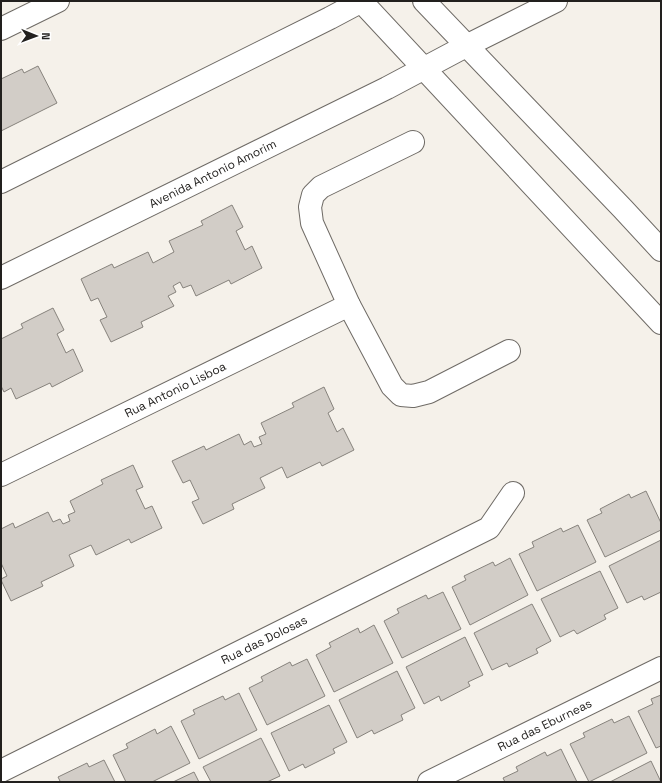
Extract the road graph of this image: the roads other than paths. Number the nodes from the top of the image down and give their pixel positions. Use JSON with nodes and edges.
{"nodes":[{"id":1,"x":58,"y":1,"type":"edge"},
{"id":2,"x":361,"y":1,"type":"edge"},
{"id":3,"x":424,"y":1,"type":"edge"},
{"id":4,"x":556,"y":1,"type":"edge"},
{"id":5,"x":1,"y":28,"type":"edge"},
{"id":6,"x":466,"y":46,"type":"junction"},
{"id":7,"x":423,"y":69,"type":"junction"},
{"id":8,"x":413,"y":142,"type":"dead end"},
{"id":9,"x":1,"y":182,"type":"edge"},
{"id":10,"x":661,"y":250,"type":"edge"},
{"id":11,"x":1,"y":278,"type":"edge"},
{"id":12,"x":349,"y":305,"type":"junction"},
{"id":13,"x":661,"y":323,"type":"edge"},
{"id":14,"x":509,"y":351,"type":"dead end"},
{"id":15,"x":1,"y":475,"type":"edge"},
{"id":16,"x":514,"y":493,"type":"dead end"},
{"id":17,"x":661,"y":668,"type":"edge"},
{"id":18,"x":1,"y":772,"type":"edge"},
{"id":19,"x":429,"y":782,"type":"edge"}],
"edges":[{"from":1,"to":5,"type":"street"},
{"from":2,"to":7,"type":"street"},
{"from":2,"to":9,"type":"street"},
{"from":3,"to":6,"type":"street"},
{"from":4,"to":6,"type":"street","name":"Avenida Antonio Amorim"},
{"from":6,"to":7,"type":"street","name":"Avenida Antonio Amorim"},
{"from":6,"to":10,"type":"street"},
{"from":7,"to":11,"type":"street","name":"Avenida Antonio Amorim"},
{"from":7,"to":13,"type":"street"},
{"from":8,"to":12,"type":"street"},
{"from":12,"to":14,"type":"street"},
{"from":12,"to":15,"type":"street","name":"Rua Antonio Lisboa"},
{"from":16,"to":18,"type":"street","name":"Rua das Dolosas"},
{"from":17,"to":19,"type":"street","name":"Rua das Eburneas"}]}
